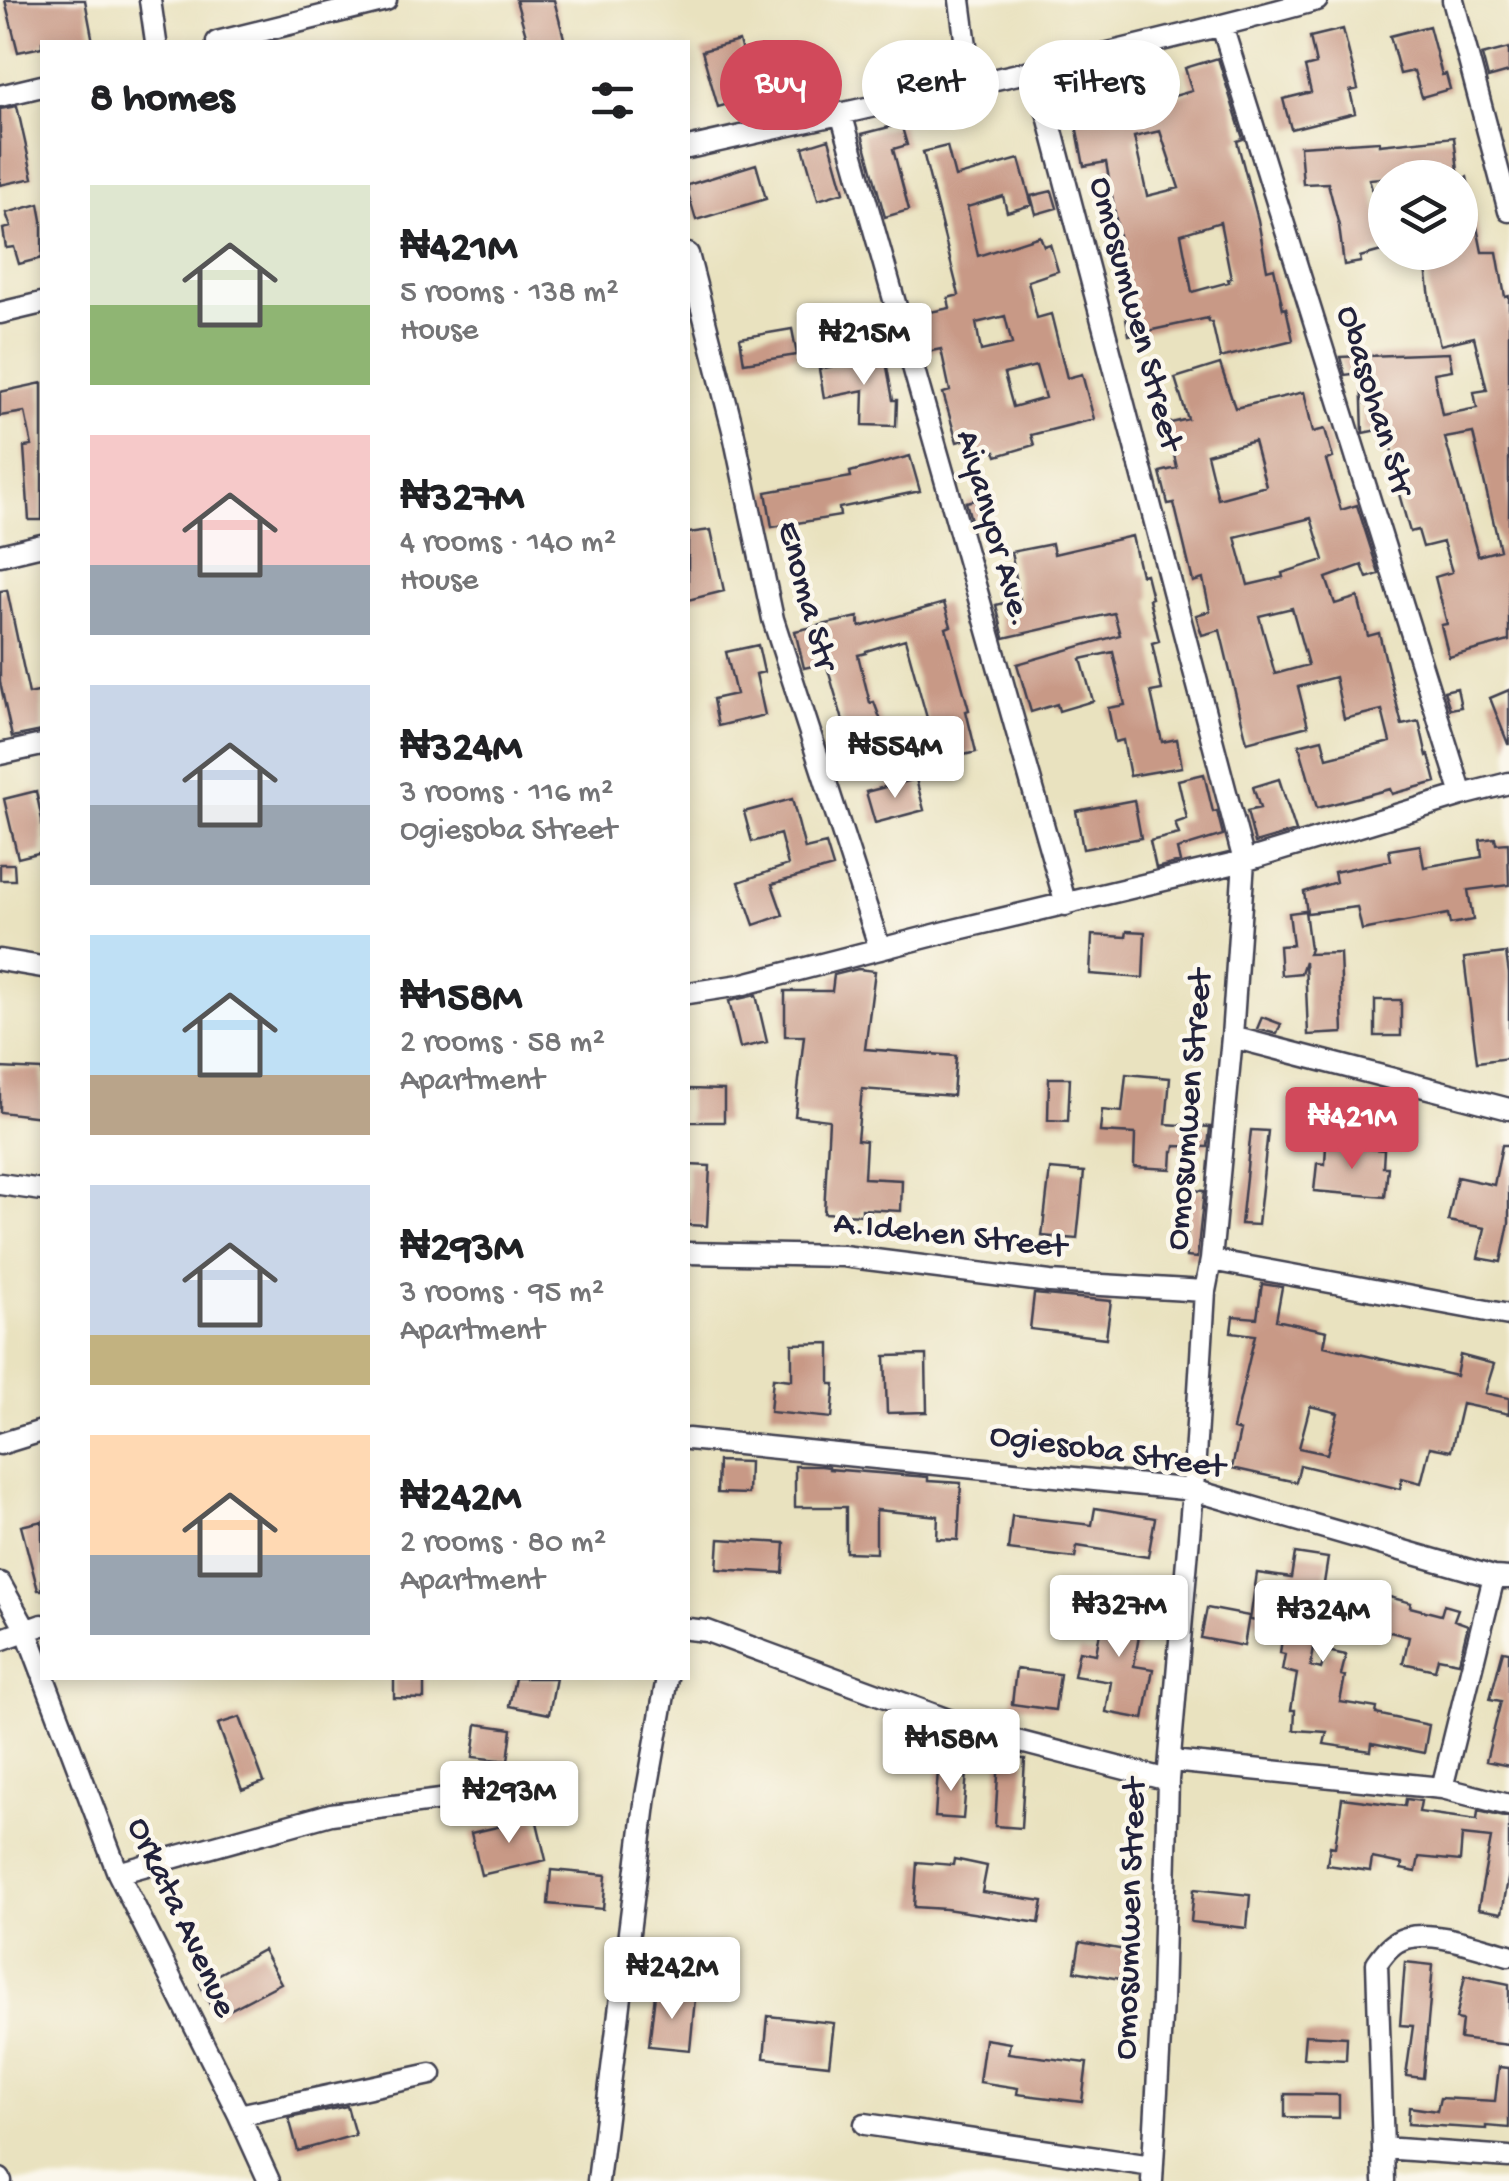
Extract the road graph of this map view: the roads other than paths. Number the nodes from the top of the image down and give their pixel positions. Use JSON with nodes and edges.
{"nodes":[{"id":1,"x":150,"y":0,"type":"edge"},
{"id":2,"x":386,"y":0,"type":"edge"},
{"id":3,"x":960,"y":0,"type":"edge"},
{"id":4,"x":1317,"y":0,"type":"edge"},
{"id":5,"x":1452,"y":0,"type":"edge"},
{"id":6,"x":1222,"y":26,"type":"junction"},
{"id":7,"x":156,"y":40,"type":"edge"},
{"id":8,"x":225,"y":40,"type":"edge"},
{"id":9,"x":965,"y":40,"type":"edge"},
{"id":10,"x":1163,"y":40,"type":"edge"},
{"id":11,"x":40,"y":86,"type":"edge"},
{"id":12,"x":0,"y":96,"type":"edge"},
{"id":13,"x":842,"y":117,"type":"edge"},
{"id":14,"x":767,"y":130,"type":"edge"},
{"id":15,"x":1052,"y":130,"type":"edge"},
{"id":16,"x":690,"y":148,"type":"edge"},
{"id":17,"x":1509,"y":210,"type":"edge"},
{"id":18,"x":690,"y":262,"type":"edge"},
{"id":19,"x":40,"y":303,"type":"edge"},
{"id":20,"x":0,"y":312,"type":"edge"},
{"id":21,"x":40,"y":545,"type":"edge"},
{"id":22,"x":0,"y":555,"type":"edge"},
{"id":23,"x":40,"y":745,"type":"edge"},
{"id":24,"x":0,"y":754,"type":"edge"},
{"id":25,"x":1509,"y":782,"type":"edge"},
{"id":26,"x":1462,"y":794,"type":"junction"},
{"id":27,"x":1244,"y":861,"type":"junction"},
{"id":28,"x":1066,"y":905,"type":"junction"},
{"id":29,"x":880,"y":949,"type":"junction"},
{"id":30,"x":0,"y":960,"type":"edge"},
{"id":31,"x":40,"y":967,"type":"edge"},
{"id":32,"x":690,"y":993,"type":"edge"},
{"id":33,"x":1232,"y":1036,"type":"junction"},
{"id":34,"x":1509,"y":1109,"type":"edge"},
{"id":35,"x":0,"y":1184,"type":"edge"},
{"id":36,"x":40,"y":1190,"type":"edge"},
{"id":37,"x":690,"y":1253,"type":"edge"},
{"id":38,"x":1211,"y":1260,"type":"junction"},
{"id":39,"x":1205,"y":1291,"type":"junction"},
{"id":40,"x":1509,"y":1316,"type":"edge"},
{"id":41,"x":40,"y":1431,"type":"edge"},
{"id":42,"x":690,"y":1438,"type":"edge"},
{"id":43,"x":0,"y":1444,"type":"edge"},
{"id":44,"x":1193,"y":1490,"type":"junction"},
{"id":45,"x":1501,"y":1577,"type":"edge"},
{"id":46,"x":0,"y":1583,"type":"edge"},
{"id":47,"x":34,"y":1628,"type":"edge"},
{"id":48,"x":690,"y":1629,"type":"edge"},
{"id":49,"x":0,"y":1640,"type":"edge"},
{"id":50,"x":40,"y":1656,"type":"edge"},
{"id":51,"x":46,"y":1680,"type":"edge"},
{"id":52,"x":666,"y":1680,"type":"edge"},
{"id":53,"x":1170,"y":1770,"type":"junction"},
{"id":54,"x":1442,"y":1788,"type":"junction"},
{"id":55,"x":495,"y":1793,"type":"dead end"},
{"id":56,"x":1509,"y":1805,"type":"edge"},
{"id":57,"x":118,"y":1873,"type":"junction"},
{"id":58,"x":1509,"y":1955,"type":"edge"},
{"id":59,"x":431,"y":2074,"type":"dead end"},
{"id":60,"x":238,"y":2115,"type":"junction"},
{"id":61,"x":865,"y":2124,"type":"dead end"},
{"id":62,"x":1383,"y":2148,"type":"junction"},
{"id":63,"x":1509,"y":2157,"type":"edge"},
{"id":64,"x":1152,"y":2174,"type":"edge"},
{"id":65,"x":268,"y":2181,"type":"edge"},
{"id":66,"x":598,"y":2181,"type":"edge"},
{"id":67,"x":1384,"y":2181,"type":"edge"}],
"edges":[{"from":1,"to":7,"type":"street"},
{"from":2,"to":8,"type":"street"},
{"from":3,"to":9,"type":"street"},
{"from":4,"to":6,"type":"street"},
{"from":5,"to":17,"type":"street"},
{"from":6,"to":10,"type":"street"},
{"from":6,"to":26,"type":"street","name":"Obasohan Str"},
{"from":11,"to":12,"type":"street"},
{"from":13,"to":28,"type":"street","name":"Aiyanyor Ave."},
{"from":14,"to":16,"type":"street"},
{"from":15,"to":27,"type":"street","name":"Omosumwen Street"},
{"from":18,"to":29,"type":"street","name":"Enoma Str"},
{"from":19,"to":20,"type":"street"},
{"from":21,"to":22,"type":"street"},
{"from":23,"to":24,"type":"street"},
{"from":25,"to":26,"type":"street"},
{"from":26,"to":27,"type":"street"},
{"from":27,"to":28,"type":"street"},
{"from":27,"to":33,"type":"street","name":"Omosumwen Street"},
{"from":28,"to":29,"type":"street"},
{"from":29,"to":32,"type":"street"},
{"from":30,"to":31,"type":"street"},
{"from":33,"to":34,"type":"street"},
{"from":33,"to":38,"type":"street","name":"Omosumwen Street"},
{"from":35,"to":36,"type":"street"},
{"from":37,"to":39,"type":"street","name":"A.Idehen Street"},
{"from":38,"to":39,"type":"street","name":"Omosumwen Street"},
{"from":38,"to":40,"type":"street"},
{"from":39,"to":44,"type":"street","name":"Omosumwen Street"},
{"from":41,"to":43,"type":"street"},
{"from":42,"to":44,"type":"street","name":"Ogiesoba Street"},
{"from":44,"to":45,"type":"street","name":"Ogiesoba Street"},
{"from":44,"to":53,"type":"street","name":"Omosumwen Street"},
{"from":45,"to":54,"type":"street"},
{"from":46,"to":47,"type":"street","name":"Orkata Avenue"},
{"from":47,"to":49,"type":"street"},
{"from":47,"to":50,"type":"street","name":"Orkata Avenue"},
{"from":48,"to":53,"type":"street"},
{"from":51,"to":57,"type":"street","name":"Orkata Avenue"},
{"from":52,"to":66,"type":"street"},
{"from":53,"to":54,"type":"street"},
{"from":53,"to":64,"type":"street","name":"Omosumwen Street"},
{"from":54,"to":56,"type":"street"},
{"from":55,"to":57,"type":"street"},
{"from":57,"to":60,"type":"street","name":"Orkata Avenue"},
{"from":58,"to":62,"type":"street"},
{"from":59,"to":60,"type":"street"},
{"from":60,"to":65,"type":"street","name":"Orkata Avenue"},
{"from":61,"to":64,"type":"street"},
{"from":62,"to":63,"type":"street"},
{"from":62,"to":67,"type":"street"}]}
